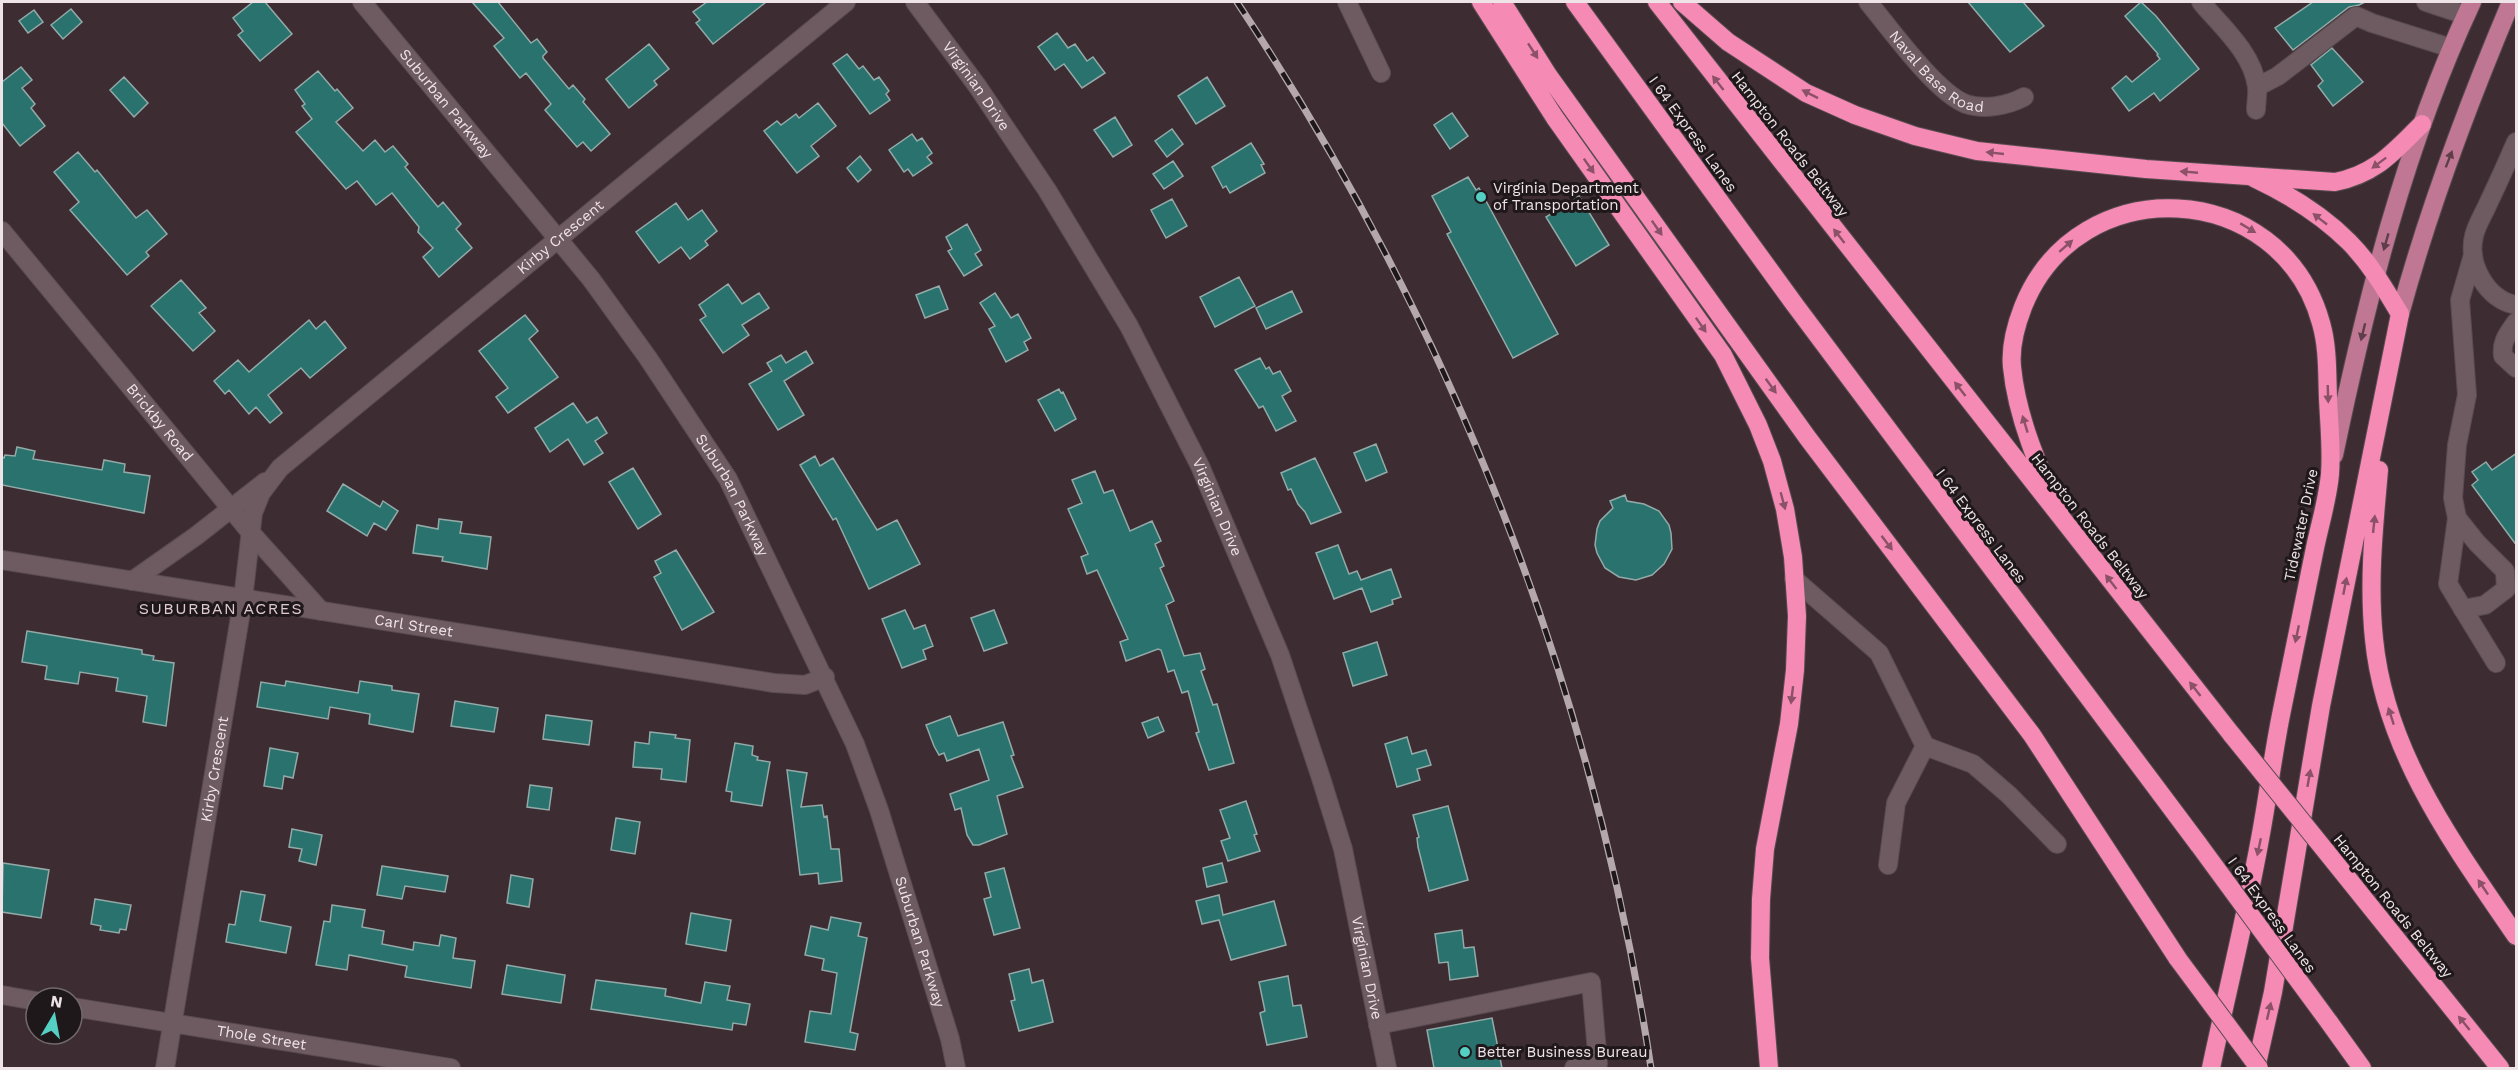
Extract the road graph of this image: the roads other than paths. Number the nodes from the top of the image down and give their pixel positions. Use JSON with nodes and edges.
{"nodes":[{"id":1,"x":362,"y":2,"type":"edge"},
{"id":2,"x":846,"y":2,"type":"edge"},
{"id":3,"x":915,"y":2,"type":"edge"},
{"id":4,"x":1347,"y":2,"type":"edge"},
{"id":5,"x":1481,"y":2,"type":"edge"},
{"id":6,"x":1502,"y":2,"type":"edge"},
{"id":7,"x":1575,"y":2,"type":"edge"},
{"id":8,"x":1657,"y":2,"type":"edge"},
{"id":9,"x":1682,"y":2,"type":"edge"},
{"id":10,"x":1868,"y":2,"type":"edge"},
{"id":11,"x":2201,"y":2,"type":"edge"},
{"id":12,"x":2426,"y":2,"type":"edge"},
{"id":13,"x":2511,"y":2,"type":"edge"},
{"id":14,"x":2469,"y":8,"type":"edge"},
{"id":15,"x":2451,"y":48,"type":"junction"},
{"id":16,"x":1382,"y":73,"type":"dead end"},
{"id":17,"x":2257,"y":87,"type":"junction"},
{"id":18,"x":2024,"y":97,"type":"dead end"},
{"id":19,"x":2256,"y":110,"type":"dead end"},
{"id":20,"x":2422,"y":124,"type":"junction"},
{"id":21,"x":2517,"y":142,"type":"edge"},
{"id":22,"x":2252,"y":177,"type":"junction"},
{"id":23,"x":2,"y":231,"type":"edge"},
{"id":24,"x":559,"y":238,"type":"junction"},
{"id":25,"x":2473,"y":255,"type":"junction"},
{"id":26,"x":2376,"y":275,"type":"junction"},
{"id":27,"x":2517,"y":305,"type":"edge"},
{"id":28,"x":2400,"y":314,"type":"junction"},
{"id":29,"x":2517,"y":322,"type":"edge"},
{"id":30,"x":2517,"y":368,"type":"edge"},
{"id":31,"x":2382,"y":395,"type":"junction"},
{"id":32,"x":2330,"y":474,"type":"junction"},
{"id":33,"x":274,"y":475,"type":"junction"},
{"id":34,"x":230,"y":509,"type":"junction"},
{"id":35,"x":2061,"y":518,"type":"junction"},
{"id":36,"x":2457,"y":518,"type":"junction"},
{"id":37,"x":251,"y":533,"type":"junction"},
{"id":38,"x":2,"y":560,"type":"edge"},
{"id":39,"x":1794,"y":579,"type":"junction"},
{"id":40,"x":132,"y":581,"type":"junction"},
{"id":41,"x":243,"y":599,"type":"junction"},
{"id":42,"x":2463,"y":609,"type":"junction"},
{"id":43,"x":321,"y":611,"type":"junction"},
{"id":44,"x":2496,"y":663,"type":"dead end"},
{"id":45,"x":825,"y":677,"type":"junction"},
{"id":46,"x":1925,"y":746,"type":"junction"},
{"id":47,"x":2057,"y":844,"type":"dead end"},
{"id":48,"x":1888,"y":865,"type":"dead end"},
{"id":49,"x":2517,"y":936,"type":"edge"},
{"id":50,"x":2,"y":995,"type":"edge"},
{"id":51,"x":24,"y":999,"type":"edge"},
{"id":52,"x":84,"y":1009,"type":"edge"},
{"id":53,"x":172,"y":1023,"type":"junction"},
{"id":54,"x":1378,"y":1025,"type":"junction"},
{"id":55,"x":165,"y":1068,"type":"edge"},
{"id":56,"x":451,"y":1068,"type":"edge"},
{"id":57,"x":956,"y":1068,"type":"edge"},
{"id":58,"x":1387,"y":1068,"type":"edge"},
{"id":59,"x":1574,"y":1068,"type":"edge"},
{"id":60,"x":1768,"y":1068,"type":"edge"},
{"id":61,"x":2211,"y":1068,"type":"edge"},
{"id":62,"x":2257,"y":1068,"type":"edge"},
{"id":63,"x":2362,"y":1068,"type":"edge"},
{"id":64,"x":2500,"y":1068,"type":"edge"}],
"edges":[{"from":1,"to":24,"type":"street","name":"Suburban Parkway"},
{"from":2,"to":24,"type":"street","name":"Kirby Crescent"},
{"from":3,"to":54,"type":"street","name":"Virginian Drive"},
{"from":4,"to":16,"type":"street"},
{"from":5,"to":39,"type":"highway","one_way":true},
{"from":6,"to":62,"type":"highway","one_way":true,"bridge":true},
{"from":7,"to":63,"type":"highway","name":"I 64 Express Lanes","bridge":true},
{"from":35,"to":8,"type":"highway","name":"Hampton Roads Beltway","one_way":true},
{"from":22,"to":9,"type":"highway","one_way":true},
{"from":10,"to":18,"type":"street","name":"Naval Base Road"},
{"from":11,"to":17,"type":"street"},
{"from":12,"to":14,"type":"street"},
{"from":28,"to":13,"type":"main road","one_way":true},
{"from":14,"to":15,"type":"main road","name":"Tidewater Drive"},
{"from":15,"to":17,"type":"street"},
{"from":15,"to":20,"type":"main road","name":"Tidewater Drive"},
{"from":17,"to":19,"type":"street"},
{"from":20,"to":22,"type":"highway","one_way":true},
{"from":20,"to":26,"type":"main road","name":"Tidewater Drive","one_way":true},
{"from":21,"to":25,"type":"street"},
{"from":26,"to":22,"type":"highway","one_way":true},
{"from":23,"to":34,"type":"street","name":"Brickby Road"},
{"from":24,"to":33,"type":"street","name":"Kirby Crescent"},
{"from":24,"to":45,"type":"street","name":"Suburban Parkway"},
{"from":25,"to":27,"type":"street"},
{"from":25,"to":36,"type":"street"},
{"from":26,"to":28,"type":"highway"},
{"from":26,"to":32,"type":"main road","name":"Tidewater Drive","one_way":true},
{"from":28,"to":31,"type":"highway"},
{"from":29,"to":30,"type":"street"},
{"from":49,"to":31,"type":"highway","one_way":true},
{"from":62,"to":31,"type":"highway","one_way":true},
{"from":35,"to":32,"type":"highway","one_way":true},
{"from":32,"to":61,"type":"highway","name":"Tidewater Drive","one_way":true},
{"from":33,"to":34,"type":"street","name":"Kirby Crescent"},
{"from":33,"to":37,"type":"street","name":"Kirby Crescent"},
{"from":34,"to":37,"type":"street","name":"Brickby Road"},
{"from":34,"to":40,"type":"street","name":"Kirby Crescent"},
{"from":64,"to":35,"type":"highway","name":"Hampton Roads Beltway","one_way":true,"bridge":true},
{"from":36,"to":42,"type":"street"},
{"from":36,"to":42,"type":"street"},
{"from":37,"to":41,"type":"street","name":"Kirby Crescent"},
{"from":37,"to":43,"type":"street","name":"Brickby Road"},
{"from":38,"to":40,"type":"street","name":"Carl Street"},
{"from":39,"to":46,"type":"street"},
{"from":39,"to":60,"type":"highway","one_way":true},
{"from":40,"to":41,"type":"street","name":"Carl Street"},
{"from":41,"to":43,"type":"street","name":"Carl Street"},
{"from":41,"to":53,"type":"street","name":"Kirby Crescent"},
{"from":42,"to":44,"type":"street"},
{"from":43,"to":45,"type":"street","name":"Carl Street"},
{"from":45,"to":57,"type":"street","name":"Suburban Parkway"},
{"from":46,"to":47,"type":"street"},
{"from":46,"to":48,"type":"street"},
{"from":50,"to":51,"type":"street"},
{"from":52,"to":53,"type":"street","name":"Thole Street"},
{"from":53,"to":55,"type":"street","name":"Kirby Crescent"},
{"from":53,"to":56,"type":"street","name":"Thole Street"},
{"from":54,"to":58,"type":"street","name":"Virginian Drive"},
{"from":54,"to":59,"type":"street"}]}
